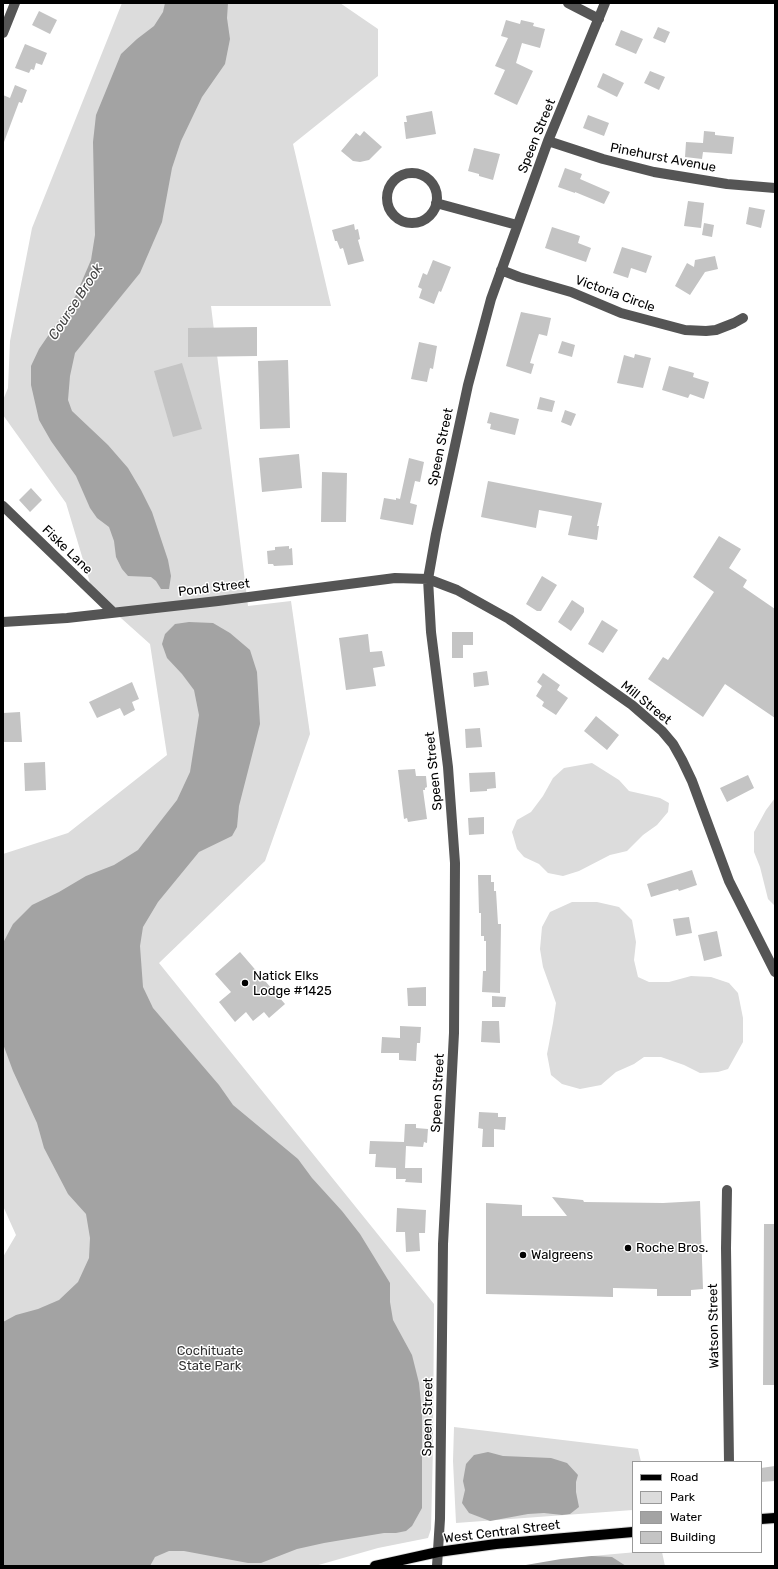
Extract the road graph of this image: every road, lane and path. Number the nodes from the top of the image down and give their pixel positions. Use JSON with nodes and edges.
{"nodes":[{"id":1,"x":14,"y":3,"type":"edge"},
{"id":2,"x":568,"y":3,"type":"edge"},
{"id":3,"x":605,"y":3,"type":"edge"},
{"id":4,"x":599,"y":19,"type":"junction"},
{"id":5,"x":3,"y":33,"type":"edge"},
{"id":6,"x":548,"y":141,"type":"junction"},
{"id":7,"x":775,"y":188,"type":"edge"},
{"id":8,"x":436,"y":203,"type":"junction"},
{"id":9,"x":517,"y":225,"type":"junction"},
{"id":10,"x":501,"y":270,"type":"junction"},
{"id":11,"x":743,"y":318,"type":"dead end"},
{"id":12,"x":3,"y":506,"type":"edge"},
{"id":13,"x":428,"y":580,"type":"junction"},
{"id":14,"x":113,"y":612,"type":"junction"},
{"id":15,"x":3,"y":622,"type":"edge"},
{"id":16,"x":775,"y":972,"type":"edge"},
{"id":17,"x":727,"y":1190,"type":"dead end"},
{"id":18,"x":729,"y":1461,"type":"edge"},
{"id":19,"x":775,"y":1518,"type":"edge"},
{"id":20,"x":762,"y":1519,"type":"edge"},
{"id":21,"x":632,"y":1532,"type":"edge"},
{"id":22,"x":438,"y":1552,"type":"junction"},
{"id":23,"x":375,"y":1566,"type":"edge"},
{"id":24,"x":437,"y":1566,"type":"edge"}],
"edges":[{"from":1,"to":5,"type":"street"},
{"from":2,"to":4,"type":"street"},
{"from":3,"to":4,"type":"street","name":"Speen Street"},
{"from":4,"to":6,"type":"street","name":"Speen Street"},
{"from":6,"to":7,"type":"street","name":"Pinehurst Avenue"},
{"from":6,"to":9,"type":"street","name":"Speen Street"},
{"from":8,"to":8,"type":"street"},
{"from":8,"to":9,"type":"street"},
{"from":9,"to":10,"type":"street","name":"Speen Street"},
{"from":10,"to":11,"type":"street","name":"Victoria Circle"},
{"from":10,"to":13,"type":"street","name":"Speen Street"},
{"from":12,"to":14,"type":"street","name":"Fiske Lane"},
{"from":13,"to":14,"type":"street","name":"Pond Street"},
{"from":13,"to":16,"type":"street","name":"Mill Street"},
{"from":13,"to":22,"type":"street","name":"Speen Street"},
{"from":14,"to":15,"type":"street","name":"Pond Street"},
{"from":17,"to":18,"type":"street","name":"Watson Street"},
{"from":19,"to":20,"type":"main road"},
{"from":21,"to":22,"type":"main road","name":"West Central Street"},
{"from":22,"to":23,"type":"main road","name":"West Central Street"},
{"from":22,"to":24,"type":"street","name":"Speen Street"}]}
